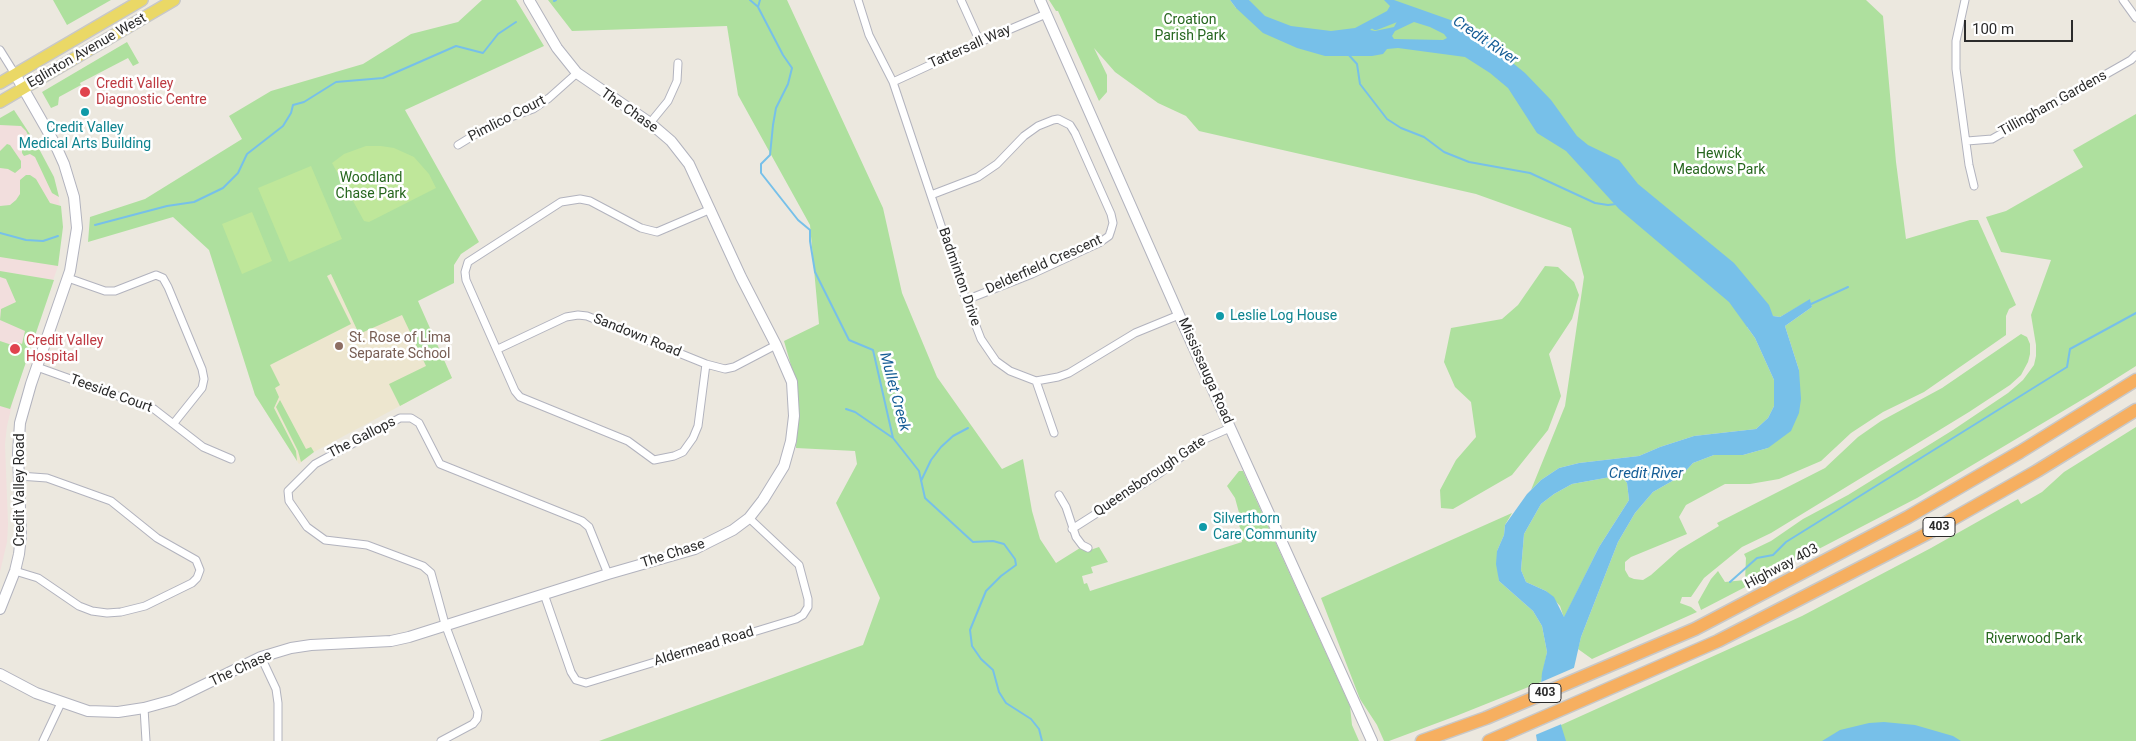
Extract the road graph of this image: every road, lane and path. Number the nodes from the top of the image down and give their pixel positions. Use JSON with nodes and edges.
{"nodes":[{"id":1,"x":142,"y":0,"type":"edge"},
{"id":2,"x":174,"y":0,"type":"edge"},
{"id":3,"x":529,"y":0,"type":"edge"},
{"id":4,"x":858,"y":0,"type":"edge"},
{"id":5,"x":961,"y":0,"type":"edge"},
{"id":6,"x":1040,"y":0,"type":"edge"},
{"id":7,"x":1965,"y":0,"type":"edge"},
{"id":8,"x":2124,"y":0,"type":"edge"},
{"id":9,"x":1046,"y":14,"type":"junction"},
{"id":10,"x":2136,"y":18,"type":"edge"},
{"id":11,"x":980,"y":42,"type":"junction"},
{"id":12,"x":0,"y":50,"type":"edge"},
{"id":13,"x":2136,"y":56,"type":"edge"},
{"id":14,"x":678,"y":63,"type":"dead end"},
{"id":15,"x":577,"y":73,"type":"junction"},
{"id":16,"x":16,"y":74,"type":"junction"},
{"id":17,"x":894,"y":82,"type":"junction"},
{"id":18,"x":0,"y":83,"type":"edge"},
{"id":19,"x":23,"y":88,"type":"junction"},
{"id":20,"x":0,"y":102,"type":"edge"},
{"id":21,"x":650,"y":123,"type":"junction"},
{"id":22,"x":1966,"y":141,"type":"junction"},
{"id":23,"x":458,"y":145,"type":"dead end"},
{"id":24,"x":1974,"y":186,"type":"dead end"},
{"id":25,"x":931,"y":195,"type":"junction"},
{"id":26,"x":711,"y":209,"type":"junction"},
{"id":27,"x":68,"y":278,"type":"junction"},
{"id":28,"x":966,"y":300,"type":"junction"},
{"id":29,"x":1179,"y":315,"type":"junction"},
{"id":30,"x":776,"y":345,"type":"junction"},
{"id":31,"x":498,"y":350,"type":"junction"},
{"id":32,"x":706,"y":364,"type":"junction"},
{"id":33,"x":37,"y":368,"type":"junction"},
{"id":34,"x":1036,"y":380,"type":"junction"},
{"id":35,"x":2136,"y":380,"type":"edge"},
{"id":36,"x":2136,"y":410,"type":"edge"},
{"id":37,"x":174,"y":423,"type":"junction"},
{"id":38,"x":1230,"y":428,"type":"junction"},
{"id":39,"x":1054,"y":432,"type":"dead end"},
{"id":40,"x":231,"y":459,"type":"dead end"},
{"id":41,"x":19,"y":476,"type":"junction"},
{"id":42,"x":1058,"y":495,"type":"dead end"},
{"id":43,"x":749,"y":518,"type":"junction"},
{"id":44,"x":1072,"y":529,"type":"junction"},
{"id":45,"x":1088,"y":548,"type":"dead end"},
{"id":46,"x":15,"y":571,"type":"junction"},
{"id":47,"x":608,"y":574,"type":"junction"},
{"id":48,"x":544,"y":594,"type":"junction"},
{"id":49,"x":0,"y":609,"type":"edge"},
{"id":50,"x":445,"y":624,"type":"junction"},
{"id":51,"x":261,"y":657,"type":"junction"},
{"id":52,"x":0,"y":674,"type":"edge"},
{"id":53,"x":61,"y":703,"type":"junction"},
{"id":54,"x":144,"y":708,"type":"junction"},
{"id":55,"x":42,"y":741,"type":"edge"},
{"id":56,"x":146,"y":741,"type":"edge"},
{"id":57,"x":278,"y":741,"type":"edge"},
{"id":58,"x":441,"y":741,"type":"edge"},
{"id":59,"x":1372,"y":741,"type":"edge"},
{"id":60,"x":1422,"y":741,"type":"edge"},
{"id":61,"x":1489,"y":741,"type":"edge"}],
"edges":[{"from":1,"to":16,"type":"main road","name":"Eglinton Avenue West"},
{"from":2,"to":19,"type":"main road","name":"Eglinton Avenue West"},
{"from":3,"to":15,"type":"street","name":"The Chase"},
{"from":4,"to":17,"type":"street","name":"Badminton Drive"},
{"from":5,"to":11,"type":"street"},
{"from":6,"to":9,"type":"street","name":"Mississauga Road"},
{"from":7,"to":22,"type":"street"},
{"from":8,"to":10,"type":"street"},
{"from":9,"to":11,"type":"street","name":"Tattersall Way"},
{"from":9,"to":29,"type":"street","name":"Mississauga Road"},
{"from":11,"to":17,"type":"street","name":"Tattersall Way"},
{"from":12,"to":16,"type":"street"},
{"from":13,"to":22,"type":"street","name":"Tillingham Gardens"},
{"from":14,"to":21,"type":"street"},
{"from":15,"to":21,"type":"street","name":"The Chase"},
{"from":15,"to":23,"type":"street","name":"Pimlico Court"},
{"from":16,"to":18,"type":"main road","name":"Eglinton Avenue West"},
{"from":16,"to":19,"type":"street","name":"Credit Valley Road"},
{"from":17,"to":25,"type":"street","name":"Badminton Drive"},
{"from":19,"to":20,"type":"main road","name":"Eglinton Avenue West"},
{"from":19,"to":27,"type":"street","name":"Credit Valley Road"},
{"from":21,"to":26,"type":"street","name":"The Chase"},
{"from":22,"to":24,"type":"street"},
{"from":25,"to":28,"type":"street","name":"Badminton Drive"},
{"from":25,"to":28,"type":"street","name":"Delderfield Crescent"},
{"from":26,"to":30,"type":"street","name":"The Chase"},
{"from":26,"to":31,"type":"street"},
{"from":27,"to":33,"type":"street","name":"Credit Valley Road"},
{"from":27,"to":37,"type":"street"},
{"from":28,"to":34,"type":"street","name":"Badminton Drive"},
{"from":29,"to":34,"type":"street"},
{"from":29,"to":38,"type":"street","name":"Mississauga Road"},
{"from":30,"to":32,"type":"street","name":"Sandown Road"},
{"from":30,"to":43,"type":"street","name":"The Chase"},
{"from":31,"to":32,"type":"street","name":"Sandown Road"},
{"from":31,"to":32,"type":"street"},
{"from":33,"to":37,"type":"street","name":"Teeside Court"},
{"from":33,"to":41,"type":"street","name":"Credit Valley Road"},
{"from":34,"to":39,"type":"street"},
{"from":35,"to":60,"type":"highway","name":"Highway 403","number":"403"},
{"from":36,"to":61,"type":"highway","number":"403"},
{"from":37,"to":40,"type":"street","name":"Teeside Court"},
{"from":38,"to":44,"type":"street","name":"Queensborough Gate"},
{"from":38,"to":59,"type":"street","name":"Mississauga Road"},
{"from":41,"to":46,"type":"street","name":"Credit Valley Road"},
{"from":41,"to":46,"type":"street"},
{"from":42,"to":44,"type":"street"},
{"from":43,"to":47,"type":"street","name":"The Chase"},
{"from":43,"to":48,"type":"street","name":"Aldermead Road"},
{"from":44,"to":45,"type":"street"},
{"from":46,"to":49,"type":"street","name":"Credit Valley Road"},
{"from":47,"to":48,"type":"street","name":"The Chase"},
{"from":47,"to":50,"type":"street","name":"The Gallops"},
{"from":48,"to":50,"type":"street","name":"The Chase"},
{"from":50,"to":51,"type":"street","name":"The Chase"},
{"from":50,"to":58,"type":"street"},
{"from":51,"to":54,"type":"street","name":"The Chase"},
{"from":51,"to":57,"type":"street"},
{"from":52,"to":53,"type":"street","name":"The Chase"},
{"from":53,"to":54,"type":"street","name":"The Chase"},
{"from":53,"to":55,"type":"street"},
{"from":54,"to":56,"type":"street"}]}
